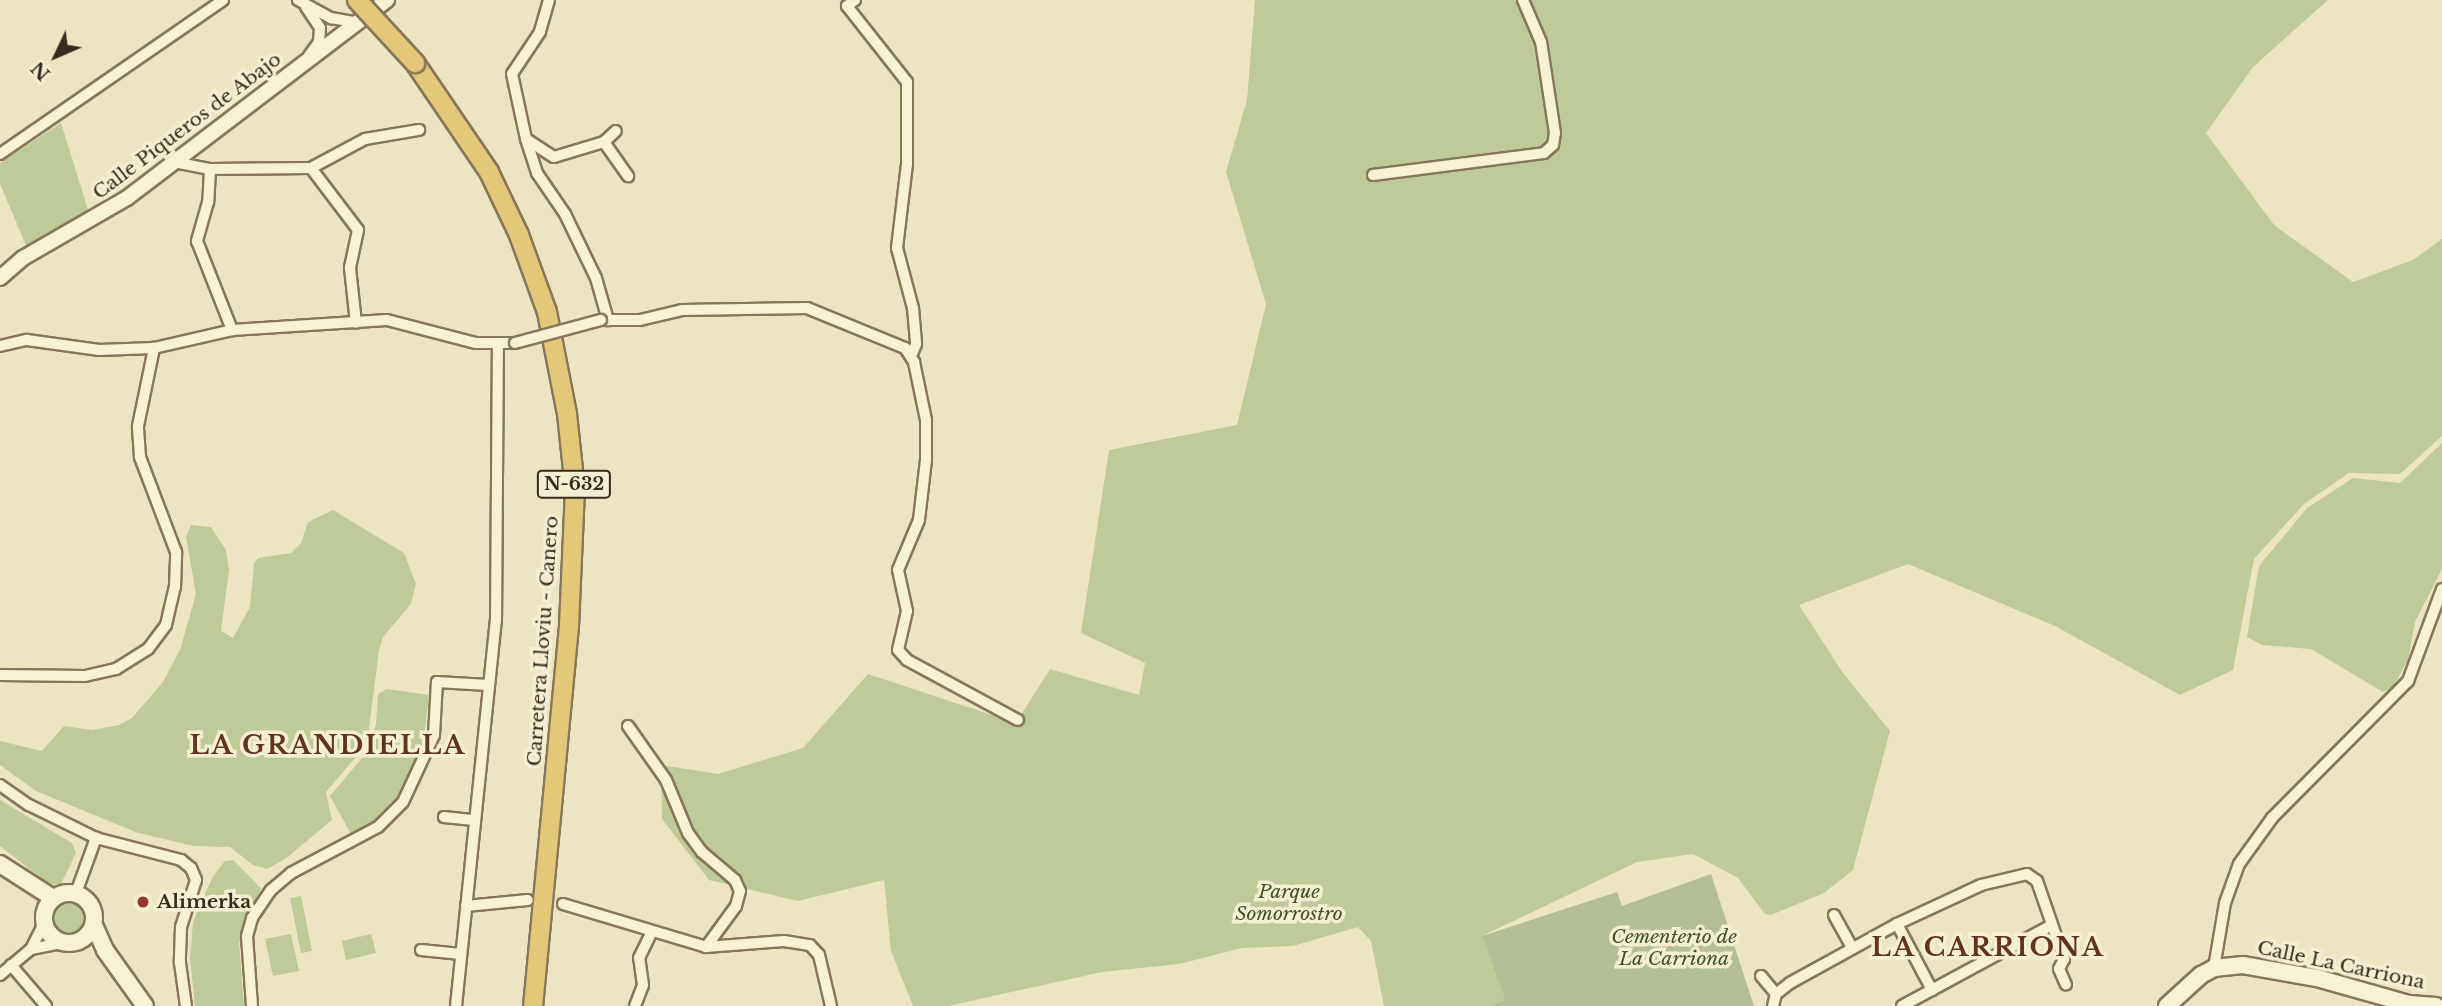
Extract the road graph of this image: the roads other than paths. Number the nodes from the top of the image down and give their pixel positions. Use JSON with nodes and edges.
{"nodes":[{"id":1,"x":223,"y":0,"type":"edge"},
{"id":2,"x":357,"y":0,"type":"edge"},
{"id":3,"x":387,"y":0,"type":"edge"},
{"id":4,"x":549,"y":0,"type":"edge"},
{"id":5,"x":855,"y":0,"type":"edge"},
{"id":6,"x":1523,"y":0,"type":"edge"},
{"id":7,"x":302,"y":4,"type":"edge"},
{"id":8,"x":361,"y":24,"type":"junction"},
{"id":9,"x":283,"y":78,"type":"junction"},
{"id":10,"x":419,"y":130,"type":"dead end"},
{"id":11,"x":616,"y":131,"type":"dead end"},
{"id":12,"x":526,"y":139,"type":"junction"},
{"id":13,"x":604,"y":142,"type":"junction"},
{"id":14,"x":0,"y":154,"type":"edge"},
{"id":15,"x":174,"y":162,"type":"junction"},
{"id":16,"x":311,"y":168,"type":"junction"},
{"id":17,"x":210,"y":169,"type":"junction"},
{"id":18,"x":1373,"y":175,"type":"dead end"},
{"id":19,"x":628,"y":176,"type":"dead end"},
{"id":20,"x":0,"y":278,"type":"edge"},
{"id":21,"x":605,"y":320,"type":"junction"},
{"id":22,"x":356,"y":323,"type":"junction"},
{"id":23,"x":232,"y":330,"type":"junction"},
{"id":24,"x":498,"y":345,"type":"junction"},
{"id":25,"x":0,"y":346,"type":"edge"},
{"id":26,"x":154,"y":348,"type":"junction"},
{"id":27,"x":912,"y":354,"type":"junction"},
{"id":28,"x":2442,"y":589,"type":"edge"},
{"id":29,"x":0,"y":676,"type":"edge"},
{"id":30,"x":488,"y":685,"type":"junction"},
{"id":31,"x":1018,"y":720,"type":"dead end"},
{"id":32,"x":628,"y":726,"type":"dead end"},
{"id":33,"x":0,"y":785,"type":"edge"},
{"id":34,"x":444,"y":817,"type":"dead end"},
{"id":35,"x":474,"y":820,"type":"junction"},
{"id":36,"x":96,"y":838,"type":"junction"},
{"id":37,"x":0,"y":864,"type":"edge"},
{"id":38,"x":76,"y":893,"type":"junction"},
{"id":39,"x":528,"y":900,"type":"dead end"},
{"id":40,"x":563,"y":904,"type":"dead end"},
{"id":41,"x":466,"y":906,"type":"junction"},
{"id":42,"x":47,"y":911,"type":"junction"},
{"id":43,"x":1834,"y":915,"type":"dead end"},
{"id":44,"x":1896,"y":924,"type":"junction"},
{"id":45,"x":94,"y":925,"type":"junction"},
{"id":46,"x":2050,"y":926,"type":"junction"},
{"id":47,"x":651,"y":933,"type":"junction"},
{"id":48,"x":538,"y":940,"type":"junction"},
{"id":49,"x":69,"y":943,"type":"junction"},
{"id":50,"x":706,"y":947,"type":"junction"},
{"id":51,"x":1852,"y":948,"type":"junction"},
{"id":52,"x":31,"y":949,"type":"junction"},
{"id":53,"x":421,"y":950,"type":"dead end"},
{"id":54,"x":461,"y":954,"type":"junction"},
{"id":55,"x":114,"y":964,"type":"junction"},
{"id":56,"x":11,"y":965,"type":"junction"},
{"id":57,"x":2214,"y":968,"type":"junction"},
{"id":58,"x":0,"y":975,"type":"edge"},
{"id":59,"x":1761,"y":976,"type":"dead end"},
{"id":60,"x":2066,"y":985,"type":"dead end"},
{"id":61,"x":1932,"y":990,"type":"junction"},
{"id":62,"x":1776,"y":993,"type":"junction"},
{"id":63,"x":46,"y":1006,"type":"edge"},
{"id":64,"x":145,"y":1006,"type":"edge"},
{"id":65,"x":186,"y":1006,"type":"edge"},
{"id":66,"x":252,"y":1006,"type":"edge"},
{"id":67,"x":456,"y":1006,"type":"edge"},
{"id":68,"x":526,"y":1006,"type":"edge"},
{"id":69,"x":533,"y":1006,"type":"edge"},
{"id":70,"x":635,"y":1006,"type":"edge"},
{"id":71,"x":831,"y":1006,"type":"edge"},
{"id":72,"x":1773,"y":1006,"type":"edge"},
{"id":73,"x":1902,"y":1006,"type":"edge"},
{"id":74,"x":2167,"y":1006,"type":"edge"},
{"id":75,"x":2436,"y":1006,"type":"edge"}],
"edges":[{"from":1,"to":14,"type":"street"},
{"from":2,"to":48,"type":"highway","name":"Carretera Lloviu - Canero","number":"N-632","bridge":true},
{"from":3,"to":8,"type":"street","name":"Calle Piqueros de Abajo"},
{"from":4,"to":12,"type":"street"},
{"from":5,"to":27,"type":"street"},
{"from":6,"to":18,"type":"street"},
{"from":7,"to":8,"type":"street"},
{"from":7,"to":9,"type":"street"},
{"from":8,"to":9,"type":"street","name":"Calle Piqueros de Abajo"},
{"from":9,"to":15,"type":"street","name":"Calle Piqueros de Abajo"},
{"from":10,"to":16,"type":"street"},
{"from":11,"to":13,"type":"street"},
{"from":12,"to":13,"type":"street"},
{"from":12,"to":21,"type":"street"},
{"from":13,"to":19,"type":"street"},
{"from":15,"to":17,"type":"street"},
{"from":15,"to":20,"type":"street","name":"Calle Piqueros de Abajo"},
{"from":16,"to":17,"type":"street"},
{"from":16,"to":22,"type":"street"},
{"from":17,"to":23,"type":"street"},
{"from":21,"to":24,"type":"street","bridge":true},
{"from":21,"to":27,"type":"street"},
{"from":22,"to":23,"type":"street"},
{"from":22,"to":24,"type":"street"},
{"from":23,"to":26,"type":"street"},
{"from":24,"to":30,"type":"street"},
{"from":25,"to":26,"type":"street"},
{"from":26,"to":29,"type":"street"},
{"from":27,"to":31,"type":"street"},
{"from":28,"to":57,"type":"street"},
{"from":30,"to":35,"type":"street"},
{"from":30,"to":66,"type":"street"},
{"from":32,"to":50,"type":"street"},
{"from":33,"to":36,"type":"street"},
{"from":34,"to":35,"type":"street"},
{"from":35,"to":41,"type":"street"},
{"from":36,"to":38,"type":"street"},
{"from":36,"to":65,"type":"street"},
{"from":37,"to":42,"type":"main road"},
{"from":38,"to":42,"type":"main road"},
{"from":38,"to":45,"type":"main road"},
{"from":39,"to":41,"type":"street"},
{"from":40,"to":47,"type":"street"},
{"from":41,"to":54,"type":"street"},
{"from":42,"to":49,"type":"main road"},
{"from":42,"to":52,"type":"street"},
{"from":43,"to":51,"type":"street"},
{"from":44,"to":46,"type":"street"},
{"from":44,"to":51,"type":"street"},
{"from":44,"to":61,"type":"street"},
{"from":45,"to":49,"type":"main road"},
{"from":45,"to":55,"type":"main road"},
{"from":46,"to":60,"type":"street"},
{"from":46,"to":61,"type":"street"},
{"from":47,"to":50,"type":"street"},
{"from":47,"to":70,"type":"street"},
{"from":48,"to":68,"type":"highway"},
{"from":48,"to":69,"type":"highway","name":"Carretera Lloviu - Canero","number":"N-632"},
{"from":49,"to":52,"type":"street"},
{"from":49,"to":55,"type":"main road"},
{"from":50,"to":71,"type":"street"},
{"from":51,"to":62,"type":"street"},
{"from":52,"to":56,"type":"street"},
{"from":53,"to":54,"type":"street"},
{"from":54,"to":67,"type":"street"},
{"from":55,"to":64,"type":"main road"},
{"from":56,"to":58,"type":"street"},
{"from":56,"to":63,"type":"street"},
{"from":57,"to":74,"type":"main road"},
{"from":57,"to":75,"type":"main road","name":"Calle La Carriona"},
{"from":59,"to":62,"type":"street"},
{"from":61,"to":73,"type":"street"},
{"from":62,"to":72,"type":"street"}]}
